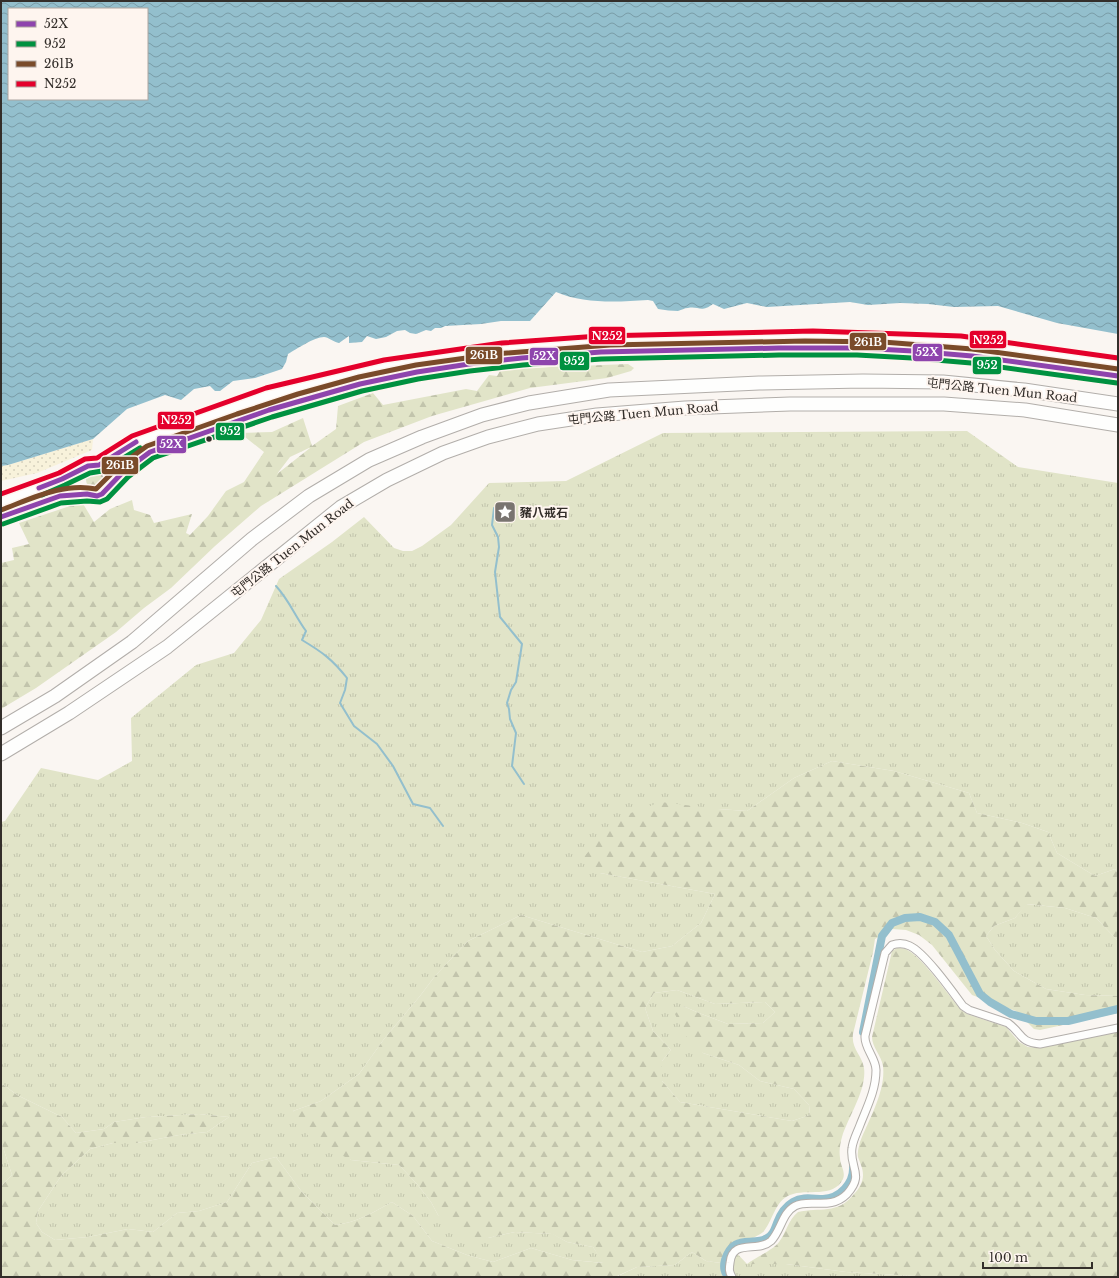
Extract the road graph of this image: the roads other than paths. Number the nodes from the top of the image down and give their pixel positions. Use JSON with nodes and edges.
{"nodes":[{"id":1,"x":635,"y":347,"type":"junction"},
{"id":2,"x":1118,"y":365,"type":"edge"},
{"id":3,"x":1118,"y":376,"type":"edge"},
{"id":4,"x":380,"y":380,"type":"tunnel mouth"},
{"id":5,"x":1118,"y":404,"type":"edge"},
{"id":6,"x":1118,"y":425,"type":"edge"},
{"id":7,"x":171,"y":445,"type":"tunnel mouth"},
{"id":8,"x":99,"y":465,"type":"junction"},
{"id":9,"x":84,"y":470,"type":"junction"},
{"id":10,"x":109,"y":486,"type":"junction"},
{"id":11,"x":87,"y":494,"type":"junction"},
{"id":12,"x":1,"y":502,"type":"edge"},
{"id":13,"x":1,"y":517,"type":"edge"},
{"id":14,"x":1,"y":728,"type":"edge"},
{"id":15,"x":1,"y":754,"type":"edge"},
{"id":16,"x":1118,"y":1028,"type":"edge"},
{"id":17,"x":732,"y":1277,"type":"edge"}],
"edges":[{"from":1,"to":2,"type":"main road"},
{"from":1,"to":3,"type":"main road"},
{"from":1,"to":4,"type":"main road"},
{"from":1,"to":8,"type":"main road"},
{"from":5,"to":14,"type":"highway","name":"屯門公路 Tuen Mun Road"},
{"from":6,"to":15,"type":"highway","name":"屯門公路 Tuen Mun Road"},
{"from":7,"to":10,"type":"main road"},
{"from":8,"to":9,"type":"main road"},
{"from":8,"to":10,"type":"main road"},
{"from":9,"to":11,"type":"main road"},
{"from":9,"to":12,"type":"main road"},
{"from":10,"to":11,"type":"main road"},
{"from":11,"to":13,"type":"main road"},
{"from":16,"to":17,"type":"street"}]}
